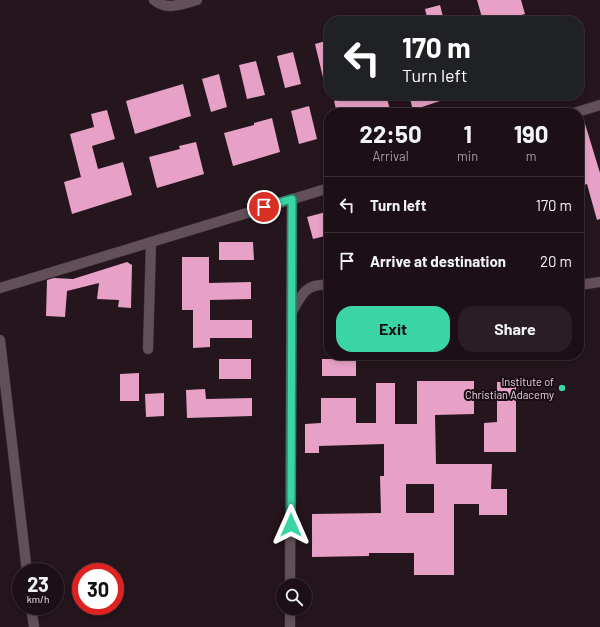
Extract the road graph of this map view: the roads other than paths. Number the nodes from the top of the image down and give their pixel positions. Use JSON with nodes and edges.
{"nodes":[{"id":1,"x":154,"y":0,"type":"edge"},
{"id":2,"x":197,"y":0,"type":"edge"},
{"id":3,"x":600,"y":105,"type":"edge"},
{"id":4,"x":584,"y":110,"type":"edge"},
{"id":5,"x":324,"y":189,"type":"edge"},
{"id":6,"x":292,"y":199,"type":"junction"},
{"id":7,"x":152,"y":242,"type":"junction"},
{"id":8,"x":600,"y":282,"type":"edge"},
{"id":9,"x":584,"y":284,"type":"edge"},
{"id":10,"x":324,"y":286,"type":"edge"},
{"id":11,"x":0,"y":288,"type":"edge"},
{"id":12,"x":292,"y":312,"type":"junction"},
{"id":13,"x":0,"y":340,"type":"edge"},
{"id":14,"x":148,"y":349,"type":"dead end"},
{"id":15,"x":26,"y":563,"type":"edge"},
{"id":16,"x":290,"y":579,"type":"edge"},
{"id":17,"x":32,"y":615,"type":"edge"},
{"id":18,"x":290,"y":615,"type":"edge"},
{"id":19,"x":34,"y":627,"type":"edge"},
{"id":20,"x":290,"y":627,"type":"edge"}],
"edges":[{"from":1,"to":2,"type":"street"},
{"from":3,"to":4,"type":"street"},
{"from":5,"to":6,"type":"street"},
{"from":6,"to":7,"type":"street"},
{"from":6,"to":12,"type":"street"},
{"from":7,"to":11,"type":"street"},
{"from":7,"to":14,"type":"street"},
{"from":8,"to":9,"type":"street"},
{"from":10,"to":12,"type":"street"},
{"from":12,"to":16,"type":"street"},
{"from":13,"to":15,"type":"street"},
{"from":17,"to":19,"type":"street"},
{"from":18,"to":20,"type":"street"}]}
